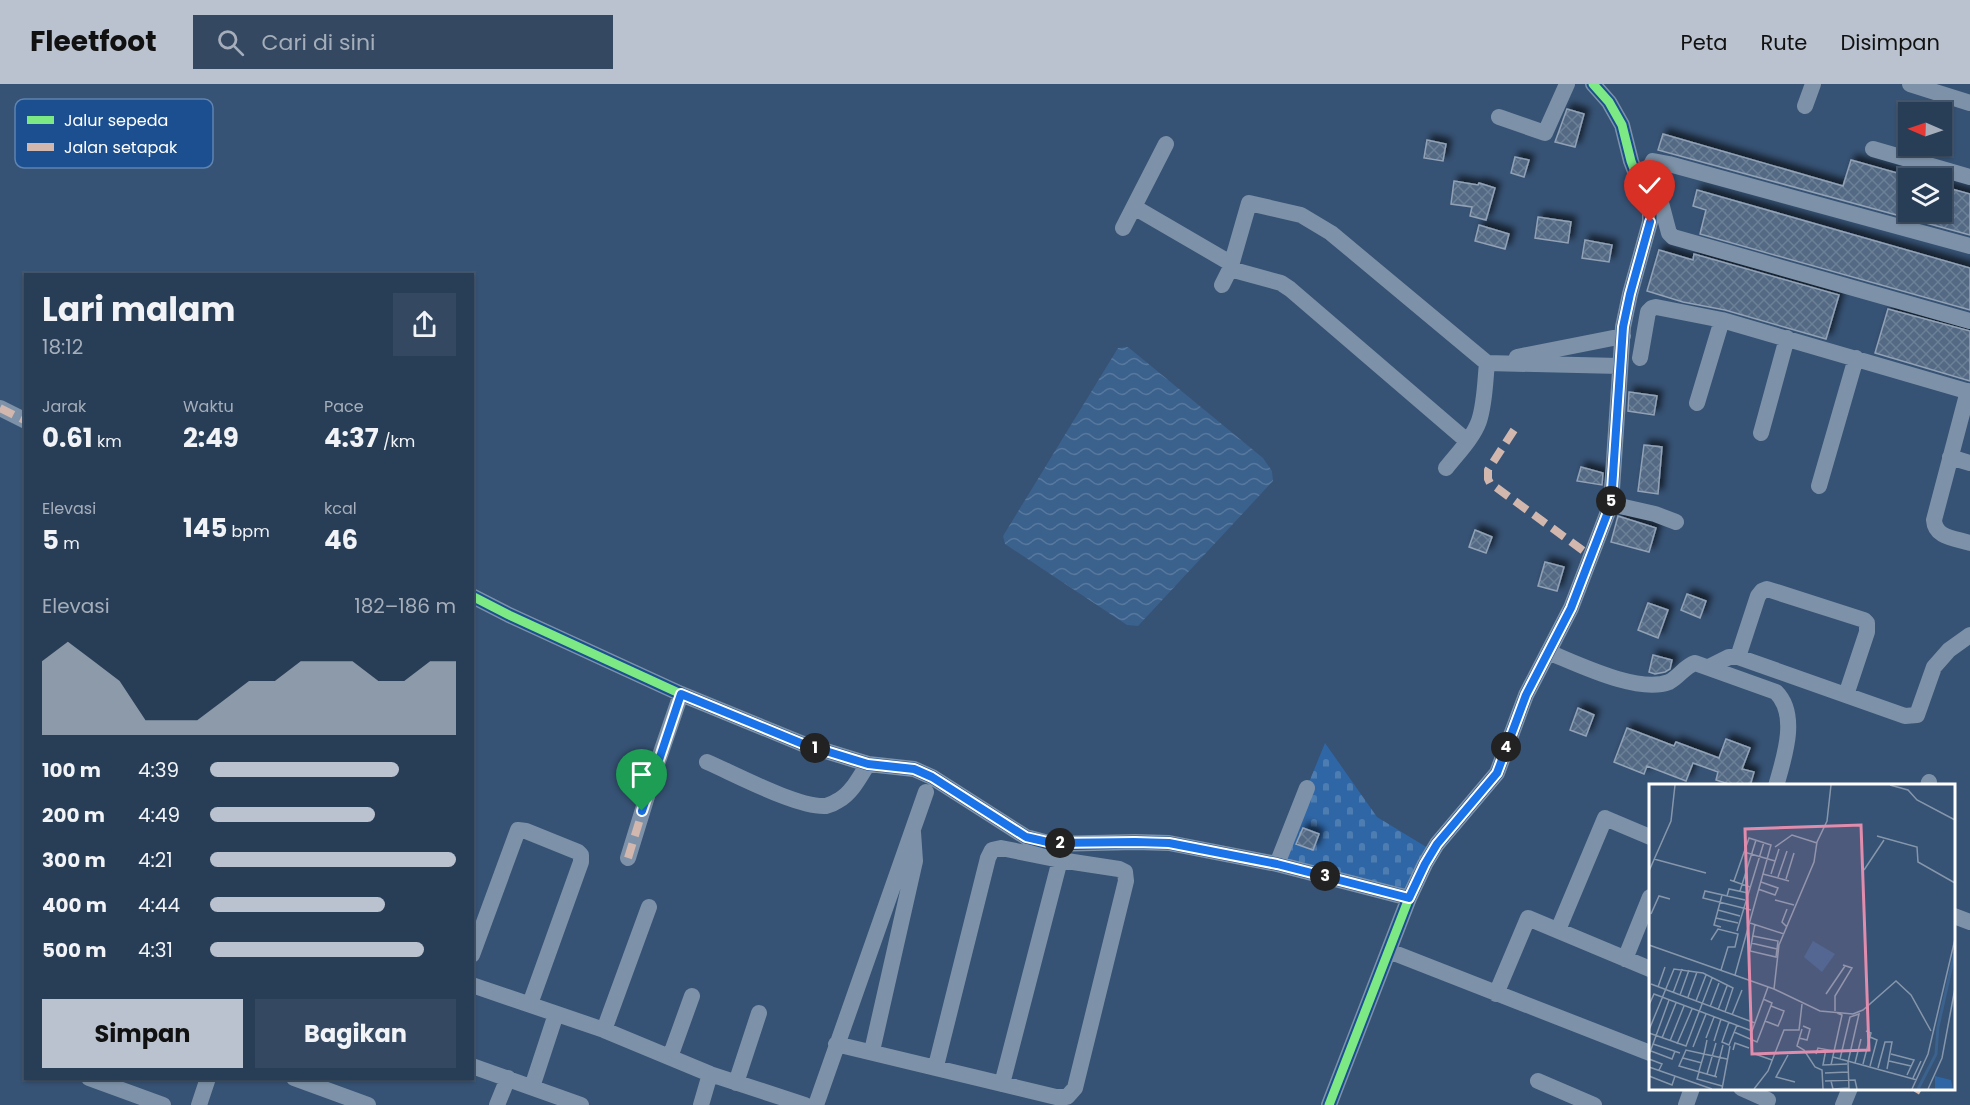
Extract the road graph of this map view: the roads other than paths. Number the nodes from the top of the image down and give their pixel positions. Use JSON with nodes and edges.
{"nodes":[{"id":1,"x":1567,"y":84,"type":"edge"},
{"id":2,"x":1593,"y":84,"type":"edge"},
{"id":3,"x":1813,"y":84,"type":"edge"},
{"id":4,"x":1910,"y":84,"type":"edge"},
{"id":5,"x":1970,"y":103,"type":"edge"},
{"id":6,"x":1805,"y":106,"type":"dead end"},
{"id":7,"x":1499,"y":117,"type":"dead end"},
{"id":8,"x":1166,"y":144,"type":"dead end"},
{"id":9,"x":1873,"y":149,"type":"dead end"},
{"id":10,"x":1970,"y":177,"type":"edge"},
{"id":11,"x":1134,"y":207,"type":"junction"},
{"id":12,"x":1123,"y":228,"type":"dead end"},
{"id":13,"x":1970,"y":246,"type":"edge"},
{"id":14,"x":1231,"y":266,"type":"junction"},
{"id":15,"x":1222,"y":285,"type":"dead end"},
{"id":16,"x":1722,"y":320,"type":"junction"},
{"id":17,"x":1970,"y":321,"type":"edge"},
{"id":18,"x":1623,"y":336,"type":"junction"},
{"id":19,"x":1786,"y":338,"type":"junction"},
{"id":20,"x":1640,"y":358,"type":"dead end"},
{"id":21,"x":1856,"y":358,"type":"junction"},
{"id":22,"x":1486,"y":363,"type":"junction"},
{"id":23,"x":1620,"y":366,"type":"junction"},
{"id":24,"x":1969,"y":392,"type":"edge"},
{"id":25,"x":1697,"y":403,"type":"dead end"},
{"id":26,"x":0,"y":408,"type":"edge"},
{"id":27,"x":24,"y":420,"type":"edge"},
{"id":28,"x":1761,"y":433,"type":"dead end"},
{"id":29,"x":1467,"y":441,"type":"junction"},
{"id":30,"x":1950,"y":457,"type":"junction"},
{"id":31,"x":1970,"y":463,"type":"edge"},
{"id":32,"x":1446,"y":468,"type":"dead end"},
{"id":33,"x":1819,"y":486,"type":"dead end"},
{"id":34,"x":1611,"y":504,"type":"junction"},
{"id":35,"x":1676,"y":522,"type":"dead end"},
{"id":36,"x":1970,"y":543,"type":"edge"},
{"id":37,"x":474,"y":597,"type":"edge"},
{"id":38,"x":1970,"y":635,"type":"edge"},
{"id":39,"x":1548,"y":652,"type":"junction"},
{"id":40,"x":1738,"y":657,"type":"junction"},
{"id":41,"x":1709,"y":668,"type":"junction"},
{"id":42,"x":681,"y":694,"type":"junction"},
{"id":43,"x":1846,"y":695,"type":"junction"},
{"id":44,"x":707,"y":762,"type":"dead end"},
{"id":45,"x":868,"y":764,"type":"junction"},
{"id":46,"x":1776,"y":784,"type":"edge"},
{"id":47,"x":1307,"y":788,"type":"dead end"},
{"id":48,"x":926,"y":792,"type":"dead end"},
{"id":49,"x":912,"y":828,"type":"junction"},
{"id":50,"x":1649,"y":837,"type":"edge"},
{"id":51,"x":628,"y":858,"type":"dead end"},
{"id":52,"x":1060,"y":860,"type":"junction"},
{"id":53,"x":1277,"y":864,"type":"junction"},
{"id":54,"x":1409,"y":898,"type":"junction"},
{"id":55,"x":1649,"y":899,"type":"edge"},
{"id":56,"x":649,"y":907,"type":"dead end"},
{"id":57,"x":1955,"y":917,"type":"edge"},
{"id":58,"x":1970,"y":922,"type":"edge"},
{"id":59,"x":1558,"y":930,"type":"junction"},
{"id":60,"x":474,"y":950,"type":"edge"},
{"id":61,"x":1389,"y":951,"type":"junction"},
{"id":62,"x":1625,"y":958,"type":"junction"},
{"id":63,"x":1649,"y":969,"type":"edge"},
{"id":64,"x":474,"y":985,"type":"edge"},
{"id":65,"x":1496,"y":994,"type":"junction"},
{"id":66,"x":692,"y":996,"type":"dead end"},
{"id":67,"x":530,"y":1004,"type":"junction"},
{"id":68,"x":759,"y":1013,"type":"dead end"},
{"id":69,"x":556,"y":1014,"type":"junction"},
{"id":70,"x":604,"y":1030,"type":"junction"},
{"id":71,"x":836,"y":1044,"type":"junction"},
{"id":72,"x":872,"y":1051,"type":"junction"},
{"id":73,"x":1649,"y":1053,"type":"edge"},
{"id":74,"x":670,"y":1057,"type":"junction"},
{"id":75,"x":936,"y":1066,"type":"junction"},
{"id":76,"x":474,"y":1067,"type":"edge"},
{"id":77,"x":710,"y":1074,"type":"junction"},
{"id":78,"x":508,"y":1078,"type":"junction"},
{"id":79,"x":95,"y":1080,"type":"edge"},
{"id":80,"x":207,"y":1080,"type":"edge"},
{"id":81,"x":299,"y":1080,"type":"edge"},
{"id":82,"x":1538,"y":1081,"type":"dead end"},
{"id":83,"x":736,"y":1083,"type":"junction"},
{"id":84,"x":1002,"y":1084,"type":"junction"},
{"id":85,"x":532,"y":1087,"type":"junction"},
{"id":86,"x":1692,"y":1090,"type":"edge"},
{"id":87,"x":1744,"y":1090,"type":"edge"},
{"id":88,"x":1850,"y":1090,"type":"edge"},
{"id":89,"x":1768,"y":1098,"type":"edge"},
{"id":90,"x":557,"y":1101,"type":"edge"},
{"id":91,"x":164,"y":1105,"type":"edge"},
{"id":92,"x":199,"y":1105,"type":"edge"},
{"id":93,"x":368,"y":1105,"type":"edge"},
{"id":94,"x":497,"y":1105,"type":"edge"},
{"id":95,"x":581,"y":1105,"type":"edge"},
{"id":96,"x":701,"y":1105,"type":"edge"},
{"id":97,"x":805,"y":1105,"type":"edge"},
{"id":98,"x":816,"y":1105,"type":"edge"},
{"id":99,"x":1329,"y":1105,"type":"edge"},
{"id":100,"x":1594,"y":1105,"type":"edge"},
{"id":101,"x":1686,"y":1105,"type":"edge"},
{"id":102,"x":1843,"y":1105,"type":"edge"}],
"edges":[{"from":1,"to":7,"type":"street"},
{"from":2,"to":18,"type":"street"},
{"from":3,"to":6,"type":"street"},
{"from":4,"to":5,"type":"street"},
{"from":8,"to":11,"type":"street"},
{"from":9,"to":10,"type":"street"},
{"from":11,"to":12,"type":"street"},
{"from":11,"to":14,"type":"street"},
{"from":13,"to":17,"type":"street"},
{"from":14,"to":15,"type":"street"},
{"from":14,"to":22,"type":"street"},
{"from":14,"to":29,"type":"street"},
{"from":16,"to":19,"type":"street"},
{"from":16,"to":20,"type":"street"},
{"from":16,"to":25,"type":"street"},
{"from":18,"to":22,"type":"street"},
{"from":18,"to":23,"type":"street"},
{"from":19,"to":21,"type":"street"},
{"from":19,"to":28,"type":"street"},
{"from":21,"to":24,"type":"street"},
{"from":21,"to":33,"type":"street"},
{"from":22,"to":23,"type":"street"},
{"from":22,"to":29,"type":"street"},
{"from":23,"to":34,"type":"street"},
{"from":24,"to":30,"type":"street"},
{"from":26,"to":27,"type":"street"},
{"from":29,"to":32,"type":"street"},
{"from":30,"to":31,"type":"street"},
{"from":30,"to":36,"type":"street"},
{"from":34,"to":35,"type":"street"},
{"from":34,"to":39,"type":"street"},
{"from":37,"to":42,"type":"street"},
{"from":38,"to":43,"type":"street"},
{"from":39,"to":41,"type":"street"},
{"from":39,"to":54,"type":"street"},
{"from":40,"to":41,"type":"street"},
{"from":40,"to":43,"type":"street"},
{"from":40,"to":43,"type":"street"},
{"from":41,"to":46,"type":"street"},
{"from":42,"to":45,"type":"street"},
{"from":42,"to":51,"type":"street"},
{"from":44,"to":45,"type":"street"},
{"from":45,"to":53,"type":"street"},
{"from":47,"to":53,"type":"street"},
{"from":48,"to":49,"type":"street"},
{"from":49,"to":71,"type":"street"},
{"from":49,"to":72,"type":"street"},
{"from":50,"to":59,"type":"street"},
{"from":52,"to":75,"type":"street"},
{"from":52,"to":84,"type":"street"},
{"from":52,"to":84,"type":"street"},
{"from":53,"to":54,"type":"street"},
{"from":54,"to":61,"type":"street"},
{"from":55,"to":62,"type":"street"},
{"from":56,"to":70,"type":"street"},
{"from":57,"to":58,"type":"street"},
{"from":59,"to":62,"type":"street"},
{"from":59,"to":65,"type":"street"},
{"from":60,"to":67,"type":"street"},
{"from":61,"to":65,"type":"street"},
{"from":61,"to":99,"type":"street"},
{"from":62,"to":63,"type":"street"},
{"from":64,"to":67,"type":"street"},
{"from":65,"to":73,"type":"street"},
{"from":66,"to":74,"type":"street"},
{"from":67,"to":69,"type":"street"},
{"from":68,"to":83,"type":"street"},
{"from":69,"to":70,"type":"street"},
{"from":69,"to":85,"type":"street"},
{"from":70,"to":74,"type":"street"},
{"from":71,"to":72,"type":"street"},
{"from":71,"to":98,"type":"street"},
{"from":72,"to":75,"type":"street"},
{"from":74,"to":77,"type":"street"},
{"from":75,"to":84,"type":"street"},
{"from":76,"to":78,"type":"street"},
{"from":77,"to":83,"type":"street"},
{"from":77,"to":96,"type":"street"},
{"from":78,"to":85,"type":"street"},
{"from":78,"to":94,"type":"street"},
{"from":79,"to":91,"type":"street"},
{"from":80,"to":92,"type":"street"},
{"from":81,"to":93,"type":"street"},
{"from":82,"to":100,"type":"street"},
{"from":83,"to":97,"type":"street"},
{"from":85,"to":90,"type":"street"},
{"from":86,"to":101,"type":"street"},
{"from":87,"to":89,"type":"street"},
{"from":88,"to":102,"type":"street"},
{"from":90,"to":95,"type":"street"}]}
